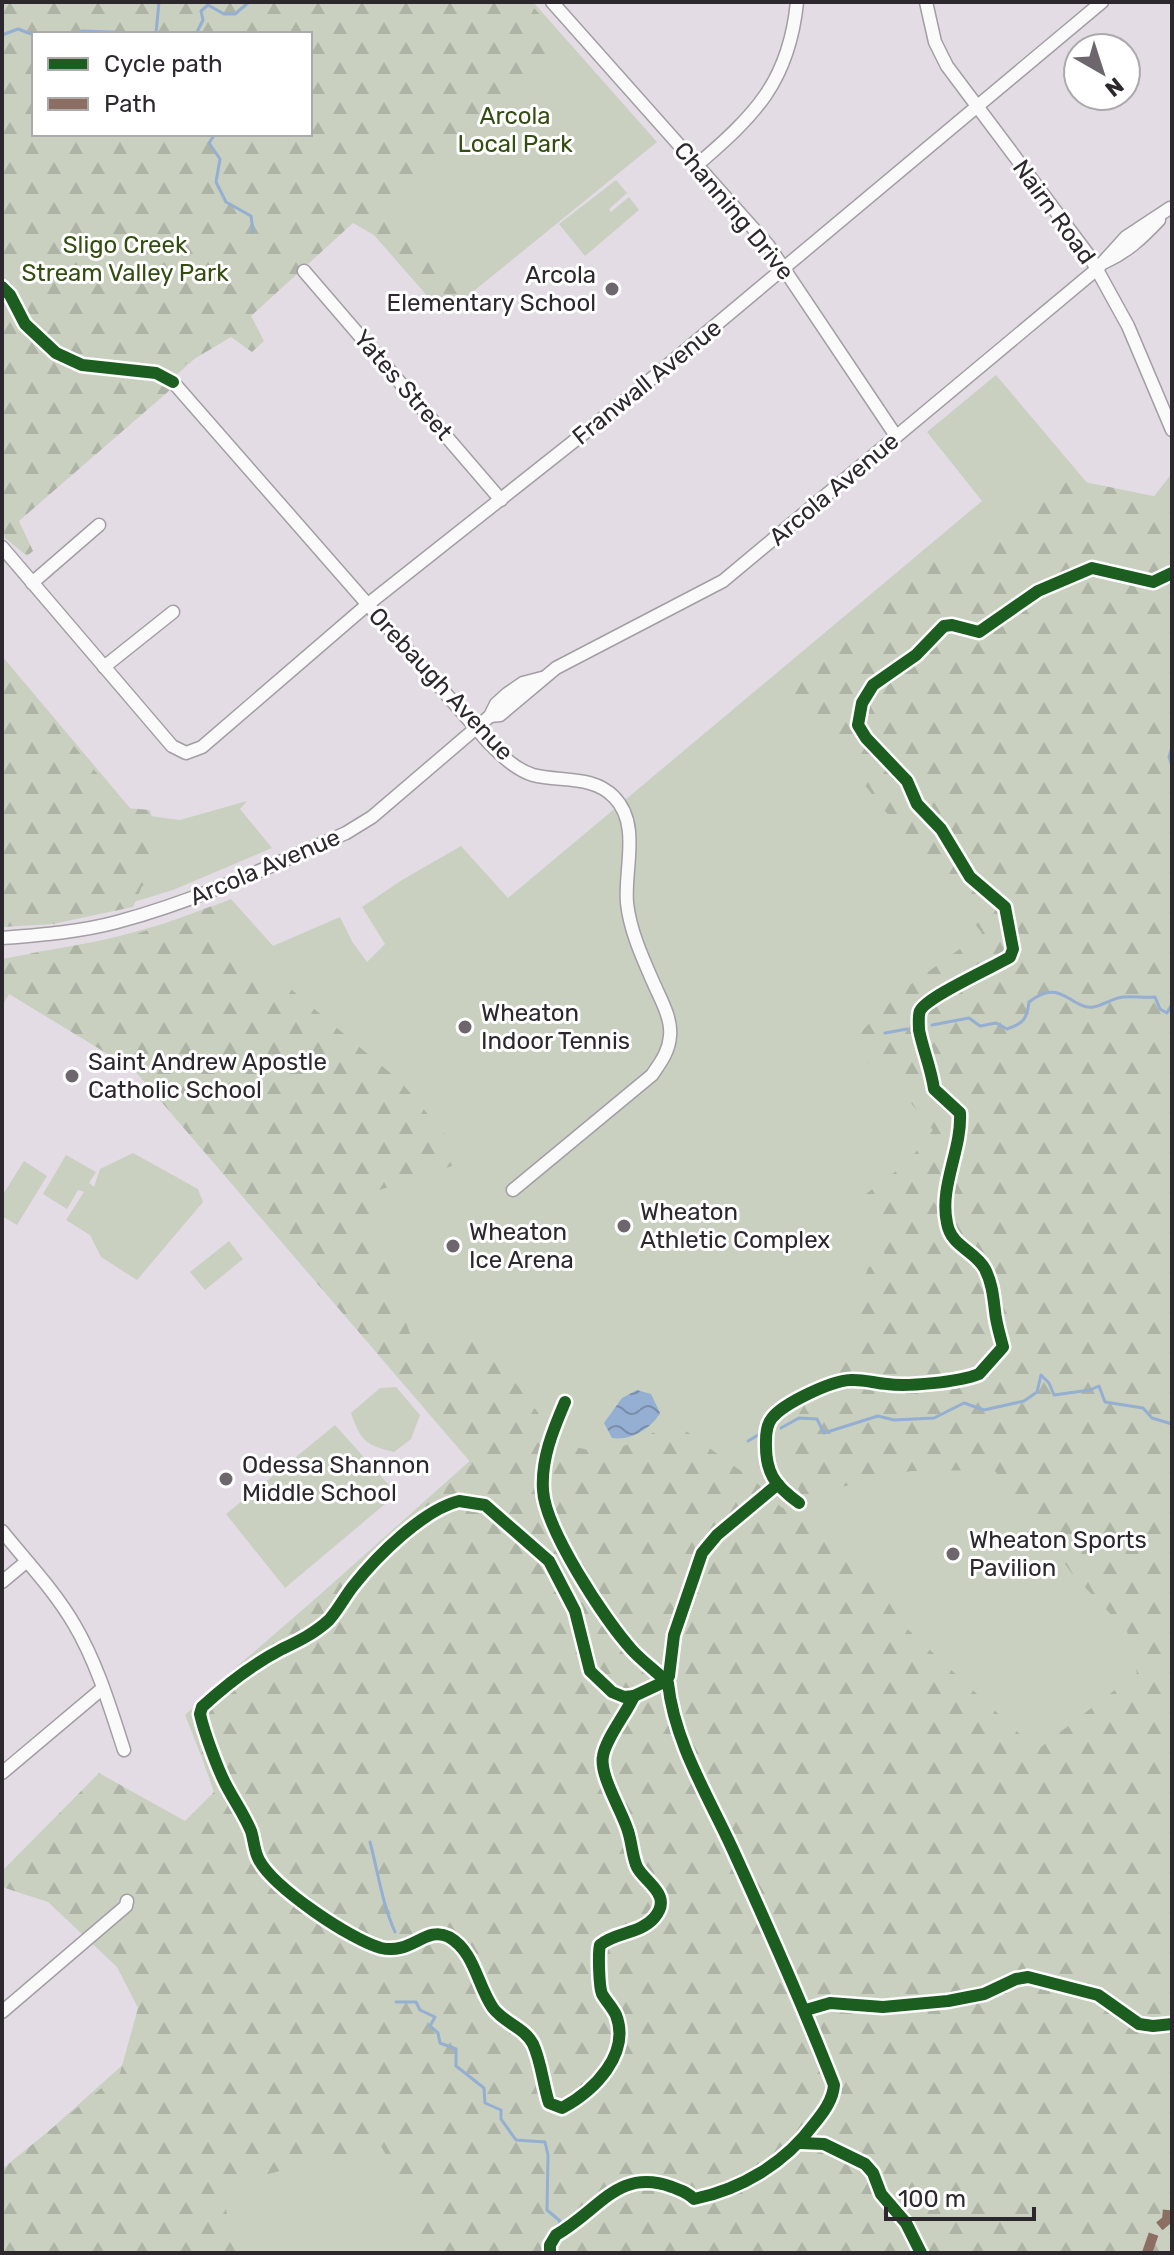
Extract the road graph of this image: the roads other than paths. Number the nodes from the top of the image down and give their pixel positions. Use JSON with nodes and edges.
{"nodes":[{"id":1,"x":552,"y":2,"type":"edge"},
{"id":2,"x":797,"y":2,"type":"edge"},
{"id":3,"x":926,"y":2,"type":"edge"},
{"id":4,"x":1102,"y":2,"type":"edge"},
{"id":5,"x":976,"y":107,"type":"junction"},
{"id":6,"x":697,"y":165,"type":"junction"},
{"id":7,"x":1171,"y":207,"type":"edge"},
{"id":8,"x":1099,"y":266,"type":"junction"},
{"id":9,"x":785,"y":267,"type":"junction"},
{"id":10,"x":304,"y":271,"type":"dead end"},
{"id":11,"x":173,"y":382,"type":"dead end"},
{"id":12,"x":1172,"y":430,"type":"edge"},
{"id":13,"x":896,"y":436,"type":"junction"},
{"id":14,"x":501,"y":500,"type":"junction"},
{"id":15,"x":99,"y":525,"type":"dead end"},
{"id":16,"x":2,"y":547,"type":"edge"},
{"id":17,"x":32,"y":583,"type":"junction"},
{"id":18,"x":367,"y":605,"type":"junction"},
{"id":19,"x":173,"y":612,"type":"dead end"},
{"id":20,"x":104,"y":667,"type":"junction"},
{"id":21,"x":475,"y":729,"type":"junction"},
{"id":22,"x":2,"y":938,"type":"edge"},
{"id":23,"x":513,"y":1190,"type":"dead end"},
{"id":24,"x":2,"y":1531,"type":"edge"},
{"id":25,"x":26,"y":1562,"type":"junction"},
{"id":26,"x":2,"y":1582,"type":"edge"},
{"id":27,"x":103,"y":1688,"type":"junction"},
{"id":28,"x":124,"y":1750,"type":"dead end"},
{"id":29,"x":2,"y":1773,"type":"edge"},
{"id":30,"x":127,"y":1901,"type":"dead end"},
{"id":31,"x":2,"y":2012,"type":"edge"}],
"edges":[{"from":1,"to":6,"type":"street","name":"Channing Drive"},
{"from":2,"to":6,"type":"street"},
{"from":3,"to":5,"type":"street","name":"Nairn Road"},
{"from":4,"to":5,"type":"street","name":"Franwall Avenue"},
{"from":5,"to":8,"type":"street","name":"Nairn Road"},
{"from":5,"to":9,"type":"street","name":"Franwall Avenue"},
{"from":6,"to":9,"type":"street","name":"Channing Drive"},
{"from":7,"to":8,"type":"street","name":"Arcola Avenue"},
{"from":8,"to":12,"type":"street","name":"Nairn Road"},
{"from":8,"to":13,"type":"street","name":"Arcola Avenue"},
{"from":9,"to":13,"type":"street","name":"Channing Drive"},
{"from":9,"to":14,"type":"street","name":"Franwall Avenue"},
{"from":10,"to":14,"type":"street","name":"Yates Street"},
{"from":11,"to":18,"type":"street","name":"Orebaugh Avenue"},
{"from":13,"to":21,"type":"street","name":"Arcola Avenue"},
{"from":14,"to":18,"type":"street","name":"Franwall Avenue"},
{"from":15,"to":17,"type":"street"},
{"from":16,"to":17,"type":"street"},
{"from":17,"to":20,"type":"street"},
{"from":18,"to":20,"type":"street","name":"Franwall Avenue"},
{"from":18,"to":21,"type":"street","name":"Orebaugh Avenue"},
{"from":19,"to":20,"type":"street"},
{"from":21,"to":22,"type":"street","name":"Arcola Avenue"},
{"from":21,"to":23,"type":"street","name":"Orebaugh Avenue"},
{"from":24,"to":25,"type":"street"},
{"from":25,"to":26,"type":"street"},
{"from":25,"to":27,"type":"street"},
{"from":27,"to":28,"type":"street"},
{"from":27,"to":29,"type":"street"},
{"from":30,"to":31,"type":"street"}]}
